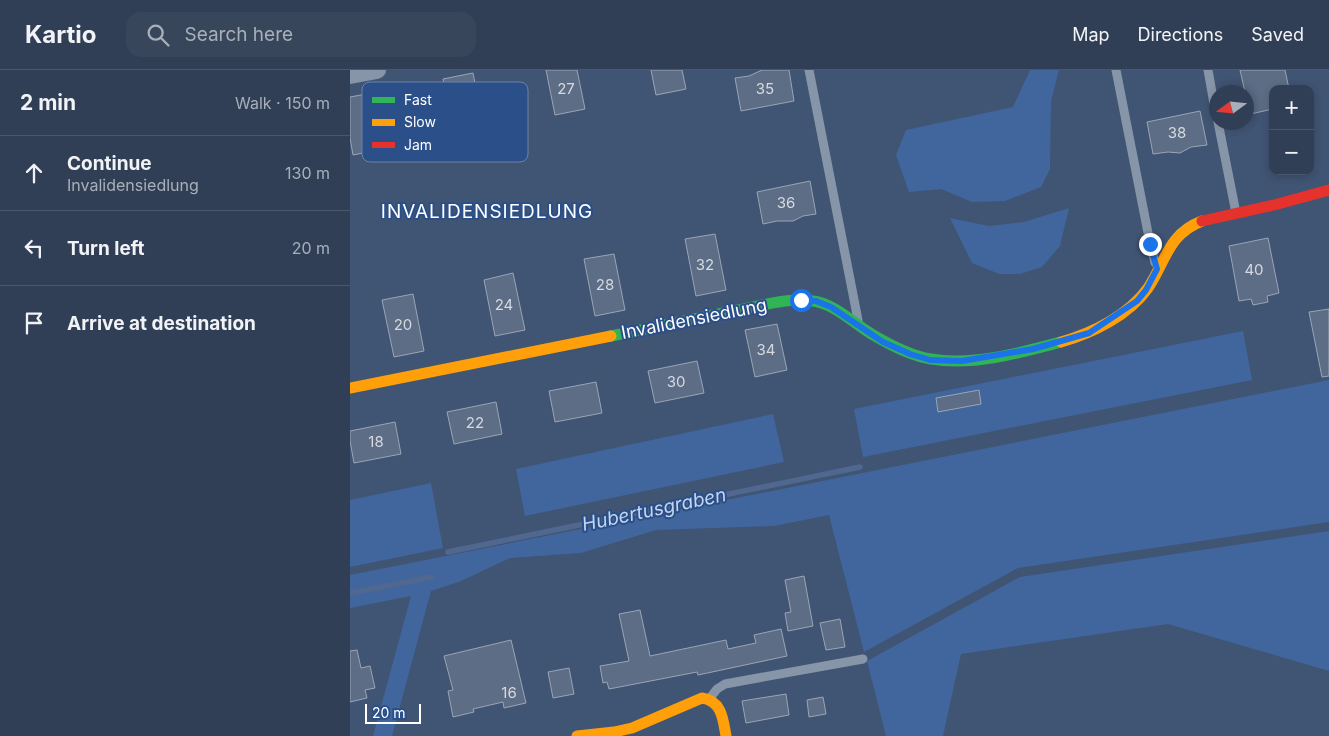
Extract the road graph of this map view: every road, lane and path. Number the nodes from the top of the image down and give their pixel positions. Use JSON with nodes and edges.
{"nodes":[{"id":1,"x":377,"y":70,"type":"edge"},
{"id":2,"x":809,"y":70,"type":"edge"},
{"id":3,"x":1116,"y":70,"type":"edge"},
{"id":4,"x":1208,"y":70,"type":"edge"},
{"id":5,"x":350,"y":75,"type":"edge"},
{"id":6,"x":1211,"y":85,"type":"edge"},
{"id":7,"x":1220,"y":130,"type":"edge"},
{"id":8,"x":1329,"y":190,"type":"edge"},
{"id":9,"x":1236,"y":214,"type":"junction"},
{"id":10,"x":1157,"y":269,"type":"junction"},
{"id":11,"x":859,"y":326,"type":"junction"},
{"id":12,"x":350,"y":388,"type":"edge"},
{"id":13,"x":863,"y":659,"type":"dead end"},
{"id":14,"x":709,"y":698,"type":"junction"},
{"id":15,"x":725,"y":734,"type":"edge"},
{"id":16,"x":577,"y":736,"type":"edge"}],
"edges":[{"from":1,"to":5,"type":"street"},
{"from":2,"to":11,"type":"lane"},
{"from":3,"to":10,"type":"lane"},
{"from":4,"to":6,"type":"lane"},
{"from":7,"to":9,"type":"lane"},
{"from":8,"to":9,"type":"street","name":"Invalidensiedlung"},
{"from":9,"to":10,"type":"street","name":"Invalidensiedlung"},
{"from":10,"to":11,"type":"street","name":"Invalidensiedlung"},
{"from":11,"to":12,"type":"street","name":"Invalidensiedlung"},
{"from":13,"to":14,"type":"lane"},
{"from":14,"to":15,"type":"street"},
{"from":14,"to":16,"type":"street"}]}
